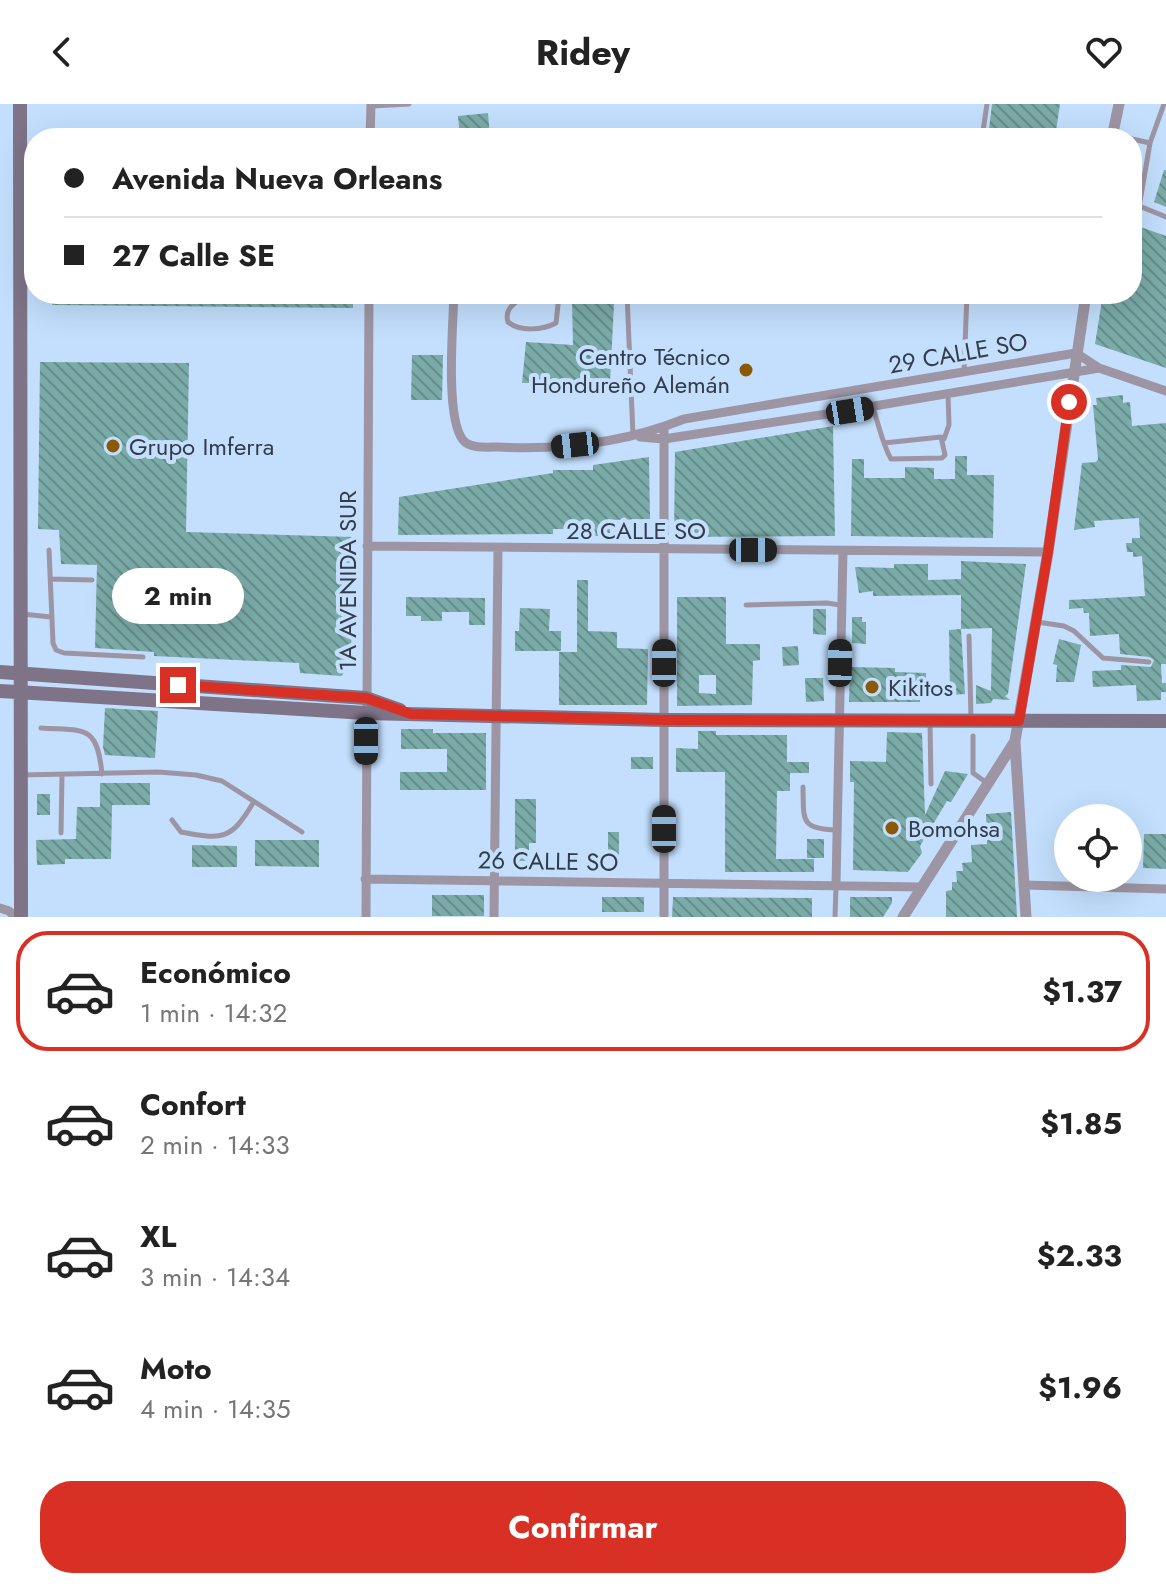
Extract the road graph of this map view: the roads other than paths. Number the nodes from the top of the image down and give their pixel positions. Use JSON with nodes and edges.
{"nodes":[{"id":1,"x":20,"y":104,"type":"edge"},
{"id":2,"x":409,"y":104,"type":"edge"},
{"id":3,"x":987,"y":104,"type":"edge"},
{"id":4,"x":1119,"y":104,"type":"edge"},
{"id":5,"x":1164,"y":104,"type":"edge"},
{"id":6,"x":371,"y":105,"type":"edge"},
{"id":7,"x":370,"y":128,"type":"edge"},
{"id":8,"x":983,"y":128,"type":"edge"},
{"id":9,"x":1114,"y":128,"type":"edge"},
{"id":10,"x":1142,"y":141,"type":"edge"},
{"id":11,"x":1150,"y":143,"type":"junction"},
{"id":12,"x":1142,"y":190,"type":"edge"},
{"id":13,"x":1142,"y":208,"type":"edge"},
{"id":14,"x":1166,"y":217,"type":"edge"},
{"id":15,"x":369,"y":304,"type":"edge"},
{"id":16,"x":454,"y":304,"type":"edge"},
{"id":17,"x":513,"y":304,"type":"edge"},
{"id":18,"x":558,"y":304,"type":"edge"},
{"id":19,"x":627,"y":304,"type":"edge"},
{"id":20,"x":967,"y":304,"type":"edge"},
{"id":21,"x":1084,"y":304,"type":"edge"},
{"id":22,"x":1076,"y":353,"type":"junction"},
{"id":23,"x":1099,"y":368,"type":"junction"},
{"id":24,"x":964,"y":372,"type":"junction"},
{"id":25,"x":1074,"y":372,"type":"junction"},
{"id":26,"x":869,"y":388,"type":"junction"},
{"id":27,"x":1166,"y":391,"type":"edge"},
{"id":28,"x":948,"y":394,"type":"junction"},
{"id":29,"x":824,"y":396,"type":"junction"},
{"id":30,"x":873,"y":407,"type":"junction"},
{"id":31,"x":827,"y":414,"type":"junction"},
{"id":32,"x":664,"y":427,"type":"junction"},
{"id":33,"x":633,"y":436,"type":"junction"},
{"id":34,"x":664,"y":439,"type":"junction"},
{"id":35,"x":943,"y":440,"type":"junction"},
{"id":36,"x":884,"y":443,"type":"junction"},
{"id":37,"x":367,"y":546,"type":"junction"},
{"id":38,"x":498,"y":548,"type":"junction"},
{"id":39,"x":49,"y":550,"type":"dead end"},
{"id":40,"x":664,"y":550,"type":"junction"},
{"id":41,"x":843,"y":551,"type":"junction"},
{"id":42,"x":1048,"y":552,"type":"junction"},
{"id":43,"x":50,"y":579,"type":"junction"},
{"id":44,"x":92,"y":580,"type":"dead end"},
{"id":45,"x":746,"y":605,"type":"dead end"},
{"id":46,"x":841,"y":605,"type":"junction"},
{"id":47,"x":21,"y":614,"type":"junction"},
{"id":48,"x":51,"y":617,"type":"junction"},
{"id":49,"x":1036,"y":622,"type":"junction"},
{"id":50,"x":969,"y":636,"type":"dead end"},
{"id":51,"x":143,"y":657,"type":"dead end"},
{"id":52,"x":1149,"y":662,"type":"dead end"},
{"id":53,"x":0,"y":672,"type":"edge"},
{"id":54,"x":20,"y":673,"type":"junction"},
{"id":55,"x":0,"y":691,"type":"edge"},
{"id":56,"x":21,"y":693,"type":"junction"},
{"id":57,"x":366,"y":698,"type":"junction"},
{"id":58,"x":366,"y":713,"type":"junction"},
{"id":59,"x":411,"y":714,"type":"junction"},
{"id":60,"x":498,"y":716,"type":"junction"},
{"id":61,"x":664,"y":720,"type":"junction"},
{"id":62,"x":839,"y":720,"type":"junction"},
{"id":63,"x":930,"y":720,"type":"junction"},
{"id":64,"x":1019,"y":721,"type":"junction"},
{"id":65,"x":1166,"y":721,"type":"edge"},
{"id":66,"x":41,"y":728,"type":"dead end"},
{"id":67,"x":972,"y":728,"type":"junction"},
{"id":68,"x":1015,"y":741,"type":"junction"},
{"id":69,"x":102,"y":774,"type":"junction"},
{"id":70,"x":21,"y":775,"type":"junction"},
{"id":71,"x":62,"y":775,"type":"junction"},
{"id":72,"x":987,"y":783,"type":"junction"},
{"id":73,"x":931,"y":784,"type":"dead end"},
{"id":74,"x":803,"y":787,"type":"dead end"},
{"id":75,"x":253,"y":803,"type":"junction"},
{"id":76,"x":172,"y":820,"type":"dead end"},
{"id":77,"x":837,"y":830,"type":"junction"},
{"id":78,"x":302,"y":832,"type":"dead end"},
{"id":79,"x":61,"y":833,"type":"dead end"},
{"id":80,"x":365,"y":879,"type":"junction"},
{"id":81,"x":495,"y":881,"type":"junction"},
{"id":82,"x":664,"y":883,"type":"junction"},
{"id":83,"x":836,"y":885,"type":"junction"},
{"id":84,"x":1024,"y":885,"type":"junction"},
{"id":85,"x":921,"y":887,"type":"junction"},
{"id":86,"x":1166,"y":889,"type":"edge"},
{"id":87,"x":0,"y":908,"type":"edge"},
{"id":88,"x":18,"y":917,"type":"edge"},
{"id":89,"x":366,"y":917,"type":"edge"},
{"id":90,"x":494,"y":917,"type":"edge"},
{"id":91,"x":664,"y":917,"type":"edge"},
{"id":92,"x":835,"y":917,"type":"edge"},
{"id":93,"x":903,"y":917,"type":"edge"},
{"id":94,"x":1026,"y":917,"type":"edge"}],
"edges":[{"from":1,"to":47,"type":"main road"},
{"from":2,"to":6,"type":"lane"},
{"from":3,"to":8,"type":"lane"},
{"from":4,"to":9,"type":"street"},
{"from":5,"to":11,"type":"lane"},
{"from":6,"to":7,"type":"street"},
{"from":10,"to":11,"type":"lane"},
{"from":11,"to":12,"type":"lane"},
{"from":13,"to":14,"type":"lane"},
{"from":15,"to":37,"type":"street","name":"1A AVENIDA SUR"},
{"from":16,"to":33,"type":"street","name":"29 CALLE SO"},
{"from":17,"to":18,"type":"lane"},
{"from":19,"to":33,"type":"lane"},
{"from":20,"to":24,"type":"lane"},
{"from":21,"to":22,"type":"street"},
{"from":22,"to":23,"type":"street","name":"29 CALLE SO"},
{"from":22,"to":24,"type":"street","name":"29 CALLE SO"},
{"from":22,"to":25,"type":"street"},
{"from":23,"to":25,"type":"street","name":"29 CALLE SO"},
{"from":23,"to":27,"type":"street","name":"29 CALLE SO"},
{"from":24,"to":26,"type":"street","name":"29 CALLE SO"},
{"from":25,"to":28,"type":"street","name":"29 CALLE SO"},
{"from":25,"to":42,"type":"street"},
{"from":26,"to":29,"type":"street","name":"29 CALLE SO"},
{"from":26,"to":30,"type":"street"},
{"from":28,"to":30,"type":"street","name":"29 CALLE SO"},
{"from":28,"to":35,"type":"lane"},
{"from":29,"to":31,"type":"street"},
{"from":29,"to":32,"type":"street","name":"29 CALLE SO"},
{"from":30,"to":31,"type":"street","name":"29 CALLE SO"},
{"from":30,"to":36,"type":"lane"},
{"from":31,"to":34,"type":"street","name":"29 CALLE SO"},
{"from":32,"to":33,"type":"street","name":"29 CALLE SO"},
{"from":32,"to":34,"type":"street"},
{"from":33,"to":34,"type":"street","name":"29 CALLE SO"},
{"from":34,"to":40,"type":"street"},
{"from":35,"to":36,"type":"lane"},
{"from":35,"to":36,"type":"lane"},
{"from":37,"to":38,"type":"street","name":"28 CALLE SO"},
{"from":37,"to":57,"type":"street","name":"1A AVENIDA SUR"},
{"from":38,"to":40,"type":"street","name":"28 CALLE SO"},
{"from":38,"to":60,"type":"street"},
{"from":39,"to":43,"type":"lane"},
{"from":40,"to":41,"type":"street","name":"28 CALLE SO"},
{"from":40,"to":61,"type":"street"},
{"from":41,"to":42,"type":"street","name":"28 CALLE SO"},
{"from":41,"to":46,"type":"street"},
{"from":42,"to":49,"type":"street"},
{"from":43,"to":44,"type":"lane"},
{"from":43,"to":48,"type":"lane"},
{"from":45,"to":46,"type":"lane"},
{"from":46,"to":62,"type":"street"},
{"from":47,"to":48,"type":"lane"},
{"from":47,"to":54,"type":"main road"},
{"from":48,"to":51,"type":"lane"},
{"from":49,"to":52,"type":"lane"},
{"from":49,"to":64,"type":"street"},
{"from":50,"to":67,"type":"lane"},
{"from":53,"to":54,"type":"main road"},
{"from":54,"to":56,"type":"main road"},
{"from":54,"to":57,"type":"main road"},
{"from":55,"to":56,"type":"main road"},
{"from":56,"to":58,"type":"main road"},
{"from":56,"to":70,"type":"main road"},
{"from":57,"to":58,"type":"street","name":"1A AVENIDA SUR"},
{"from":57,"to":59,"type":"main road"},
{"from":58,"to":59,"type":"main road"},
{"from":58,"to":80,"type":"street","name":"1A AVENIDA SUR"},
{"from":59,"to":60,"type":"main road"},
{"from":60,"to":61,"type":"main road"},
{"from":60,"to":81,"type":"street"},
{"from":61,"to":62,"type":"main road"},
{"from":61,"to":82,"type":"street"},
{"from":62,"to":63,"type":"main road"},
{"from":62,"to":77,"type":"street"},
{"from":63,"to":67,"type":"main road"},
{"from":63,"to":73,"type":"lane"},
{"from":64,"to":65,"type":"main road"},
{"from":64,"to":67,"type":"main road"},
{"from":64,"to":68,"type":"street"},
{"from":66,"to":69,"type":"lane"},
{"from":67,"to":72,"type":"lane"},
{"from":68,"to":72,"type":"street"},
{"from":68,"to":84,"type":"street"},
{"from":69,"to":71,"type":"lane"},
{"from":69,"to":75,"type":"lane"},
{"from":70,"to":71,"type":"lane"},
{"from":70,"to":88,"type":"main road"},
{"from":71,"to":79,"type":"lane"},
{"from":72,"to":85,"type":"street"},
{"from":74,"to":77,"type":"lane"},
{"from":75,"to":76,"type":"lane"},
{"from":75,"to":78,"type":"lane"},
{"from":77,"to":83,"type":"street"},
{"from":80,"to":81,"type":"street","name":"26 CALLE SO"},
{"from":80,"to":89,"type":"street","name":"1A AVENIDA SUR"},
{"from":81,"to":82,"type":"street","name":"26 CALLE SO"},
{"from":81,"to":90,"type":"street"},
{"from":82,"to":83,"type":"street","name":"26 CALLE SO"},
{"from":82,"to":91,"type":"street"},
{"from":83,"to":85,"type":"street","name":"26 CALLE SO"},
{"from":83,"to":92,"type":"lane"},
{"from":84,"to":86,"type":"street"},
{"from":84,"to":94,"type":"street"},
{"from":85,"to":93,"type":"street"},
{"from":87,"to":88,"type":"street"}]}
